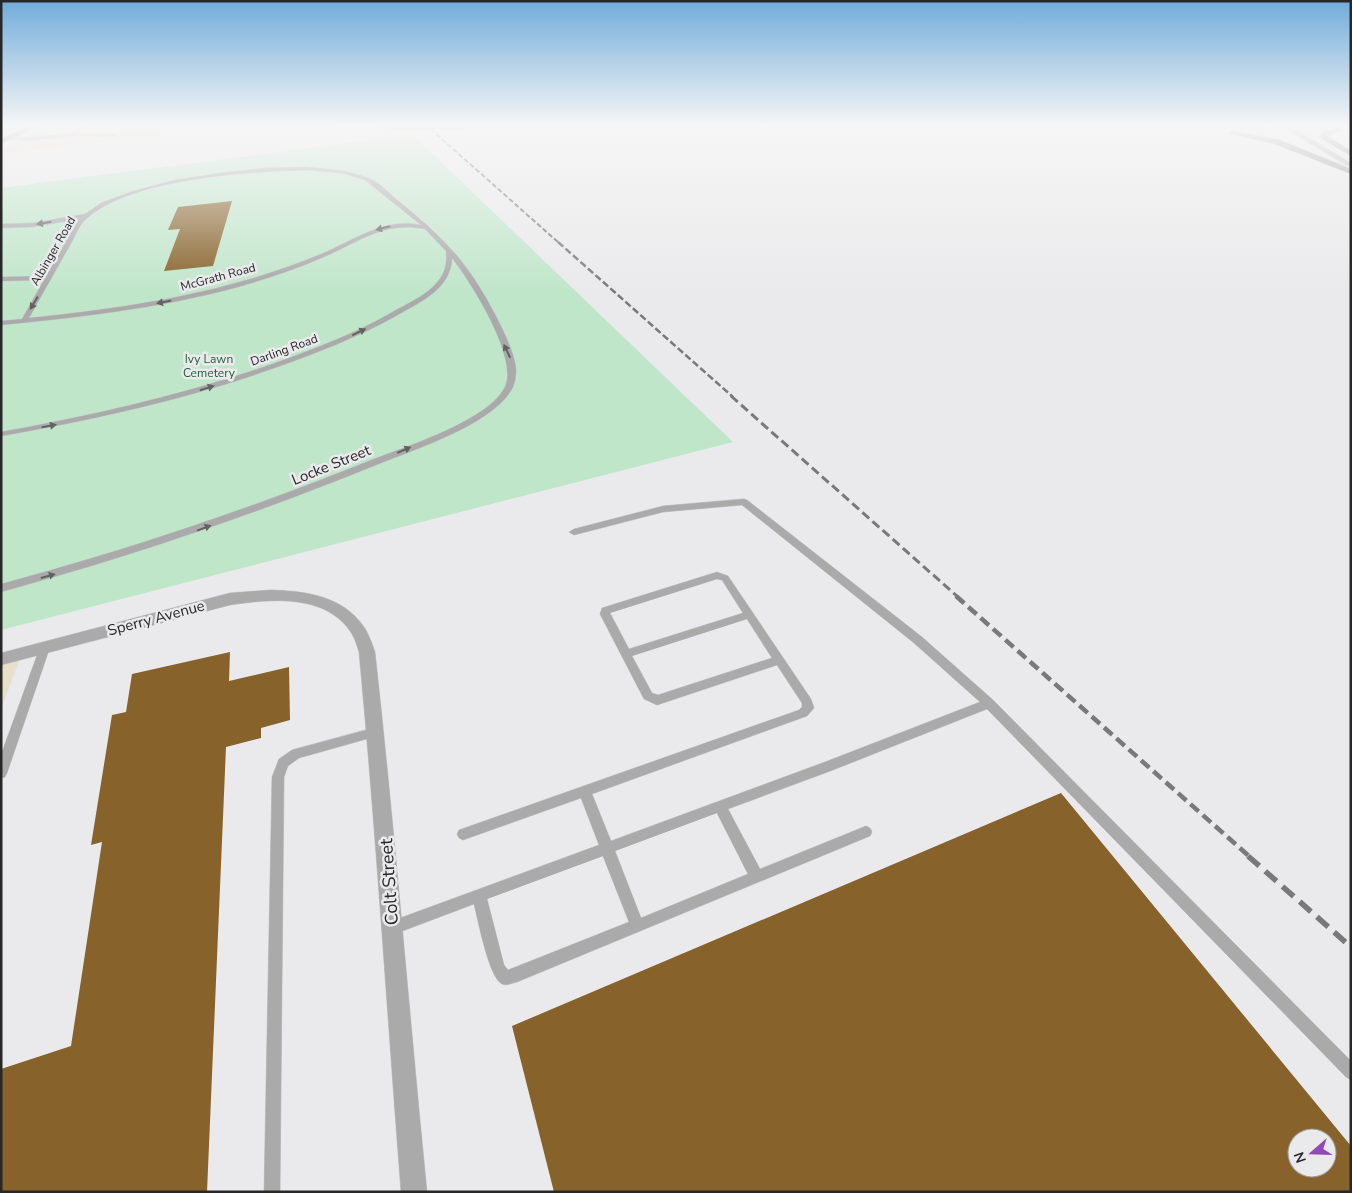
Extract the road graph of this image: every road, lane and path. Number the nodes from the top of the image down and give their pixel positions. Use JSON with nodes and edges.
{"nodes":[{"id":1,"x":197,"y":180,"type":"edge"},
{"id":2,"x":368,"y":180,"type":"edge"},
{"id":3,"x":85,"y":216,"type":"junction"},
{"id":4,"x":1,"y":226,"type":"edge"},
{"id":5,"x":431,"y":230,"type":"junction"},
{"id":6,"x":449,"y":250,"type":"junction"},
{"id":7,"x":49,"y":278,"type":"junction"},
{"id":8,"x":1,"y":279,"type":"edge"},
{"id":9,"x":24,"y":321,"type":"junction"},
{"id":10,"x":1,"y":324,"type":"edge"},
{"id":11,"x":1,"y":434,"type":"edge"},
{"id":12,"x":574,"y":532,"type":"dead end"},
{"id":13,"x":1,"y":588,"type":"edge"},
{"id":14,"x":313,"y":599,"type":"joint"},
{"id":15,"x":749,"y":615,"type":"junction"},
{"id":16,"x":45,"y":647,"type":"junction"},
{"id":17,"x":626,"y":654,"type":"junction"},
{"id":18,"x":1,"y":658,"type":"edge"},
{"id":19,"x":779,"y":660,"type":"junction"},
{"id":20,"x":989,"y":704,"type":"junction"},
{"id":21,"x":376,"y":732,"type":"junction"},
{"id":22,"x":1,"y":773,"type":"edge"},
{"id":23,"x":585,"y":790,"type":"junction"},
{"id":24,"x":720,"y":806,"type":"junction"},
{"id":25,"x":866,"y":832,"type":"dead end"},
{"id":26,"x":463,"y":834,"type":"dead end"},
{"id":27,"x":608,"y":848,"type":"junction"},
{"id":28,"x":757,"y":877,"type":"junction"},
{"id":29,"x":479,"y":896,"type":"junction"},
{"id":30,"x":637,"y":926,"type":"junction"},
{"id":31,"x":392,"y":928,"type":"junction"},
{"id":32,"x":1351,"y":1072,"type":"edge"},
{"id":33,"x":272,"y":1192,"type":"edge"},
{"id":34,"x":414,"y":1192,"type":"edge"}],
"edges":[{"from":1,"to":3,"type":"lane","name":"Albinger Road"},
{"from":2,"to":5,"type":"lane","name":"Albinger Road"},
{"from":3,"to":4,"type":"lane","one_way":true},
{"from":3,"to":7,"type":"lane","name":"Albinger Road"},
{"from":5,"to":6,"type":"lane","name":"Locke Street"},
{"from":5,"to":9,"type":"lane","name":"McGrath Road","one_way":true},
{"from":11,"to":6,"type":"lane","name":"Darling Road","one_way":true},
{"from":13,"to":6,"type":"lane","name":"Locke Street","one_way":true},
{"from":7,"to":8,"type":"lane"},
{"from":7,"to":9,"type":"lane","name":"Albinger Road","one_way":true},
{"from":9,"to":10,"type":"lane","name":"McGrath Road"},
{"from":12,"to":20,"type":"lane"},
{"from":14,"to":16,"type":"street","name":"Sperry Avenue"},
{"from":14,"to":21,"type":"street","name":"Colt Street"},
{"from":15,"to":17,"type":"lane"},
{"from":15,"to":17,"type":"lane"},
{"from":15,"to":19,"type":"lane"},
{"from":16,"to":18,"type":"street","name":"Sperry Avenue"},
{"from":16,"to":22,"type":"lane"},
{"from":17,"to":19,"type":"lane"},
{"from":19,"to":23,"type":"lane"},
{"from":20,"to":24,"type":"lane"},
{"from":20,"to":32,"type":"lane"},
{"from":21,"to":31,"type":"street","name":"Colt Street"},
{"from":21,"to":33,"type":"lane"},
{"from":23,"to":26,"type":"lane"},
{"from":23,"to":27,"type":"lane"},
{"from":24,"to":27,"type":"lane"},
{"from":24,"to":28,"type":"lane"},
{"from":25,"to":28,"type":"lane"},
{"from":27,"to":29,"type":"lane"},
{"from":27,"to":30,"type":"lane"},
{"from":28,"to":30,"type":"lane"},
{"from":29,"to":30,"type":"lane"},
{"from":29,"to":31,"type":"lane"},
{"from":31,"to":34,"type":"street","name":"Colt Street"}]}
